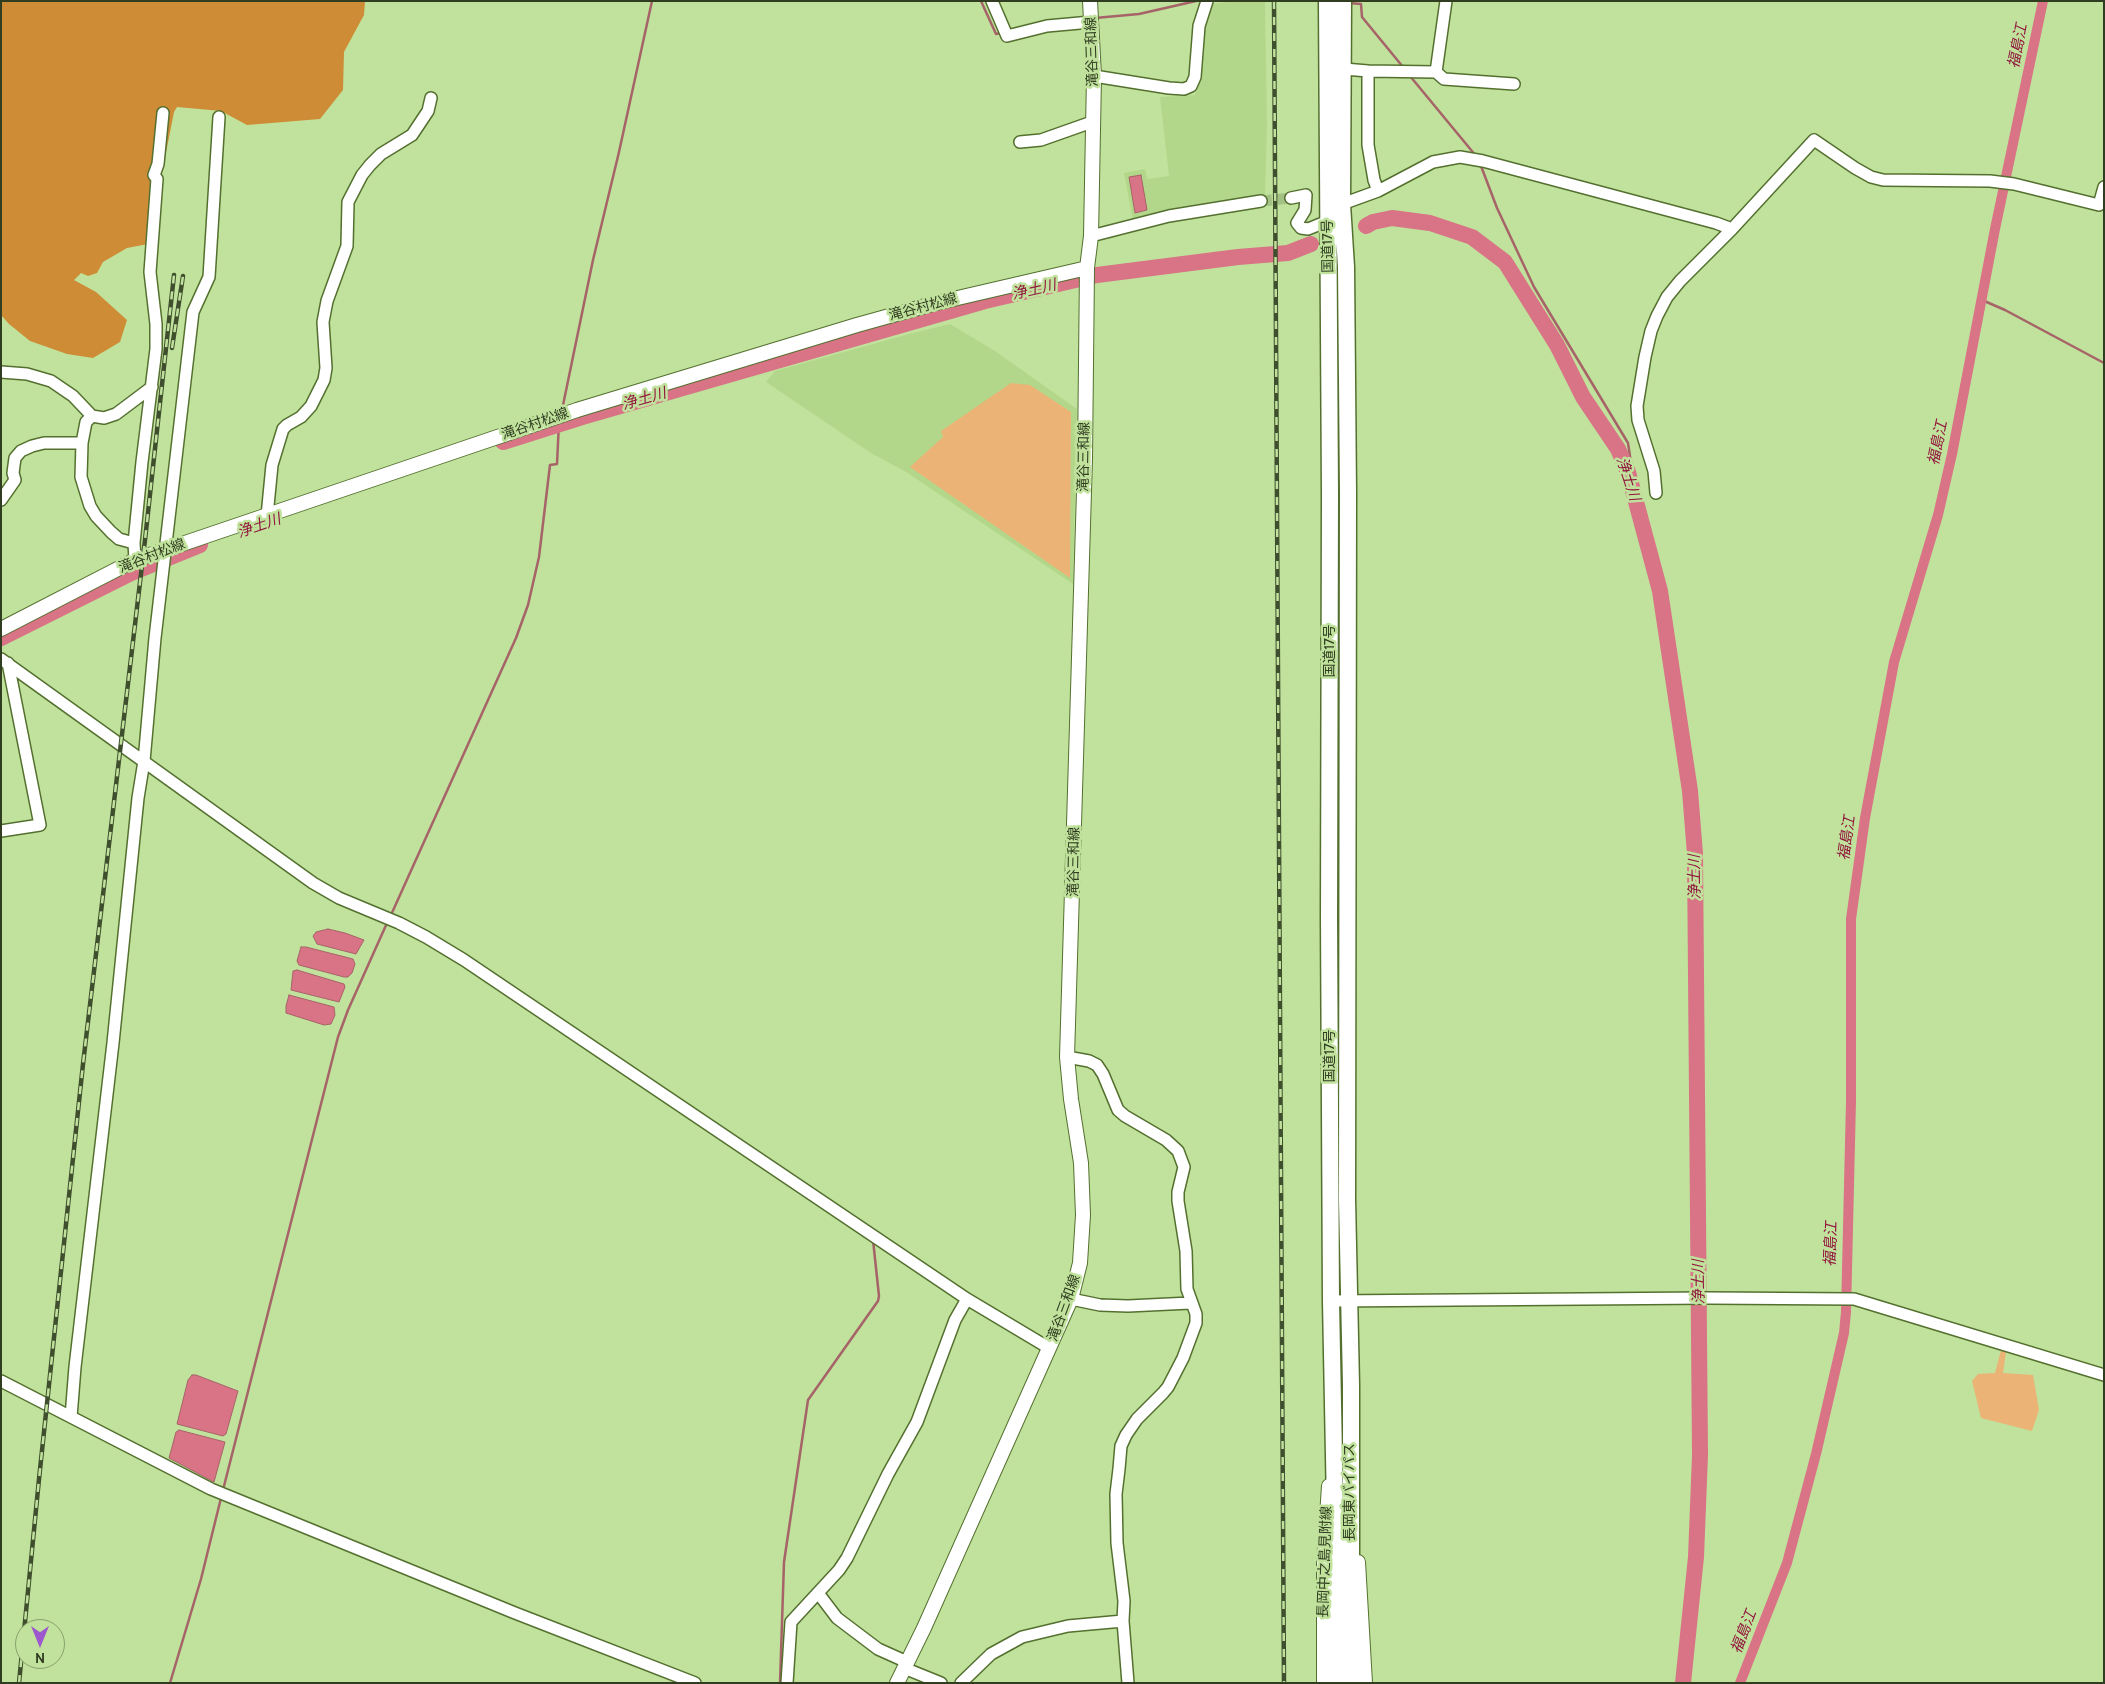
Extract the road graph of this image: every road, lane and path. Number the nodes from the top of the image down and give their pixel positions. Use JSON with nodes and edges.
{"nodes":[{"id":1,"x":992,"y":1,"type":"edge"},
{"id":2,"x":1090,"y":1,"type":"edge"},
{"id":3,"x":1207,"y":1,"type":"edge"},
{"id":4,"x":1327,"y":1,"type":"edge"},
{"id":5,"x":1342,"y":1,"type":"edge"},
{"id":6,"x":1446,"y":1,"type":"edge"},
{"id":7,"x":1091,"y":22,"type":"junction"},
{"id":8,"x":1344,"y":69,"type":"junction"},
{"id":9,"x":1368,"y":71,"type":"junction"},
{"id":10,"x":1436,"y":72,"type":"junction"},
{"id":11,"x":1094,"y":76,"type":"junction"},
{"id":12,"x":1514,"y":84,"type":"dead end"},
{"id":13,"x":431,"y":98,"type":"dead end"},
{"id":14,"x":163,"y":113,"type":"dead end"},
{"id":15,"x":219,"y":117,"type":"dead end"},
{"id":16,"x":1092,"y":122,"type":"junction"},
{"id":17,"x":1020,"y":142,"type":"dead end"},
{"id":18,"x":2104,"y":187,"type":"edge"},
{"id":19,"x":1378,"y":190,"type":"junction"},
{"id":20,"x":1291,"y":198,"type":"tunnel mouth"},
{"id":21,"x":1261,"y":201,"type":"tunnel mouth"},
{"id":22,"x":1342,"y":204,"type":"junction"},
{"id":23,"x":1328,"y":221,"type":"junction"},
{"id":24,"x":1732,"y":229,"type":"junction"},
{"id":25,"x":1091,"y":236,"type":"junction"},
{"id":26,"x":1087,"y":268,"type":"junction"},
{"id":27,"x":1,"y":372,"type":"edge"},
{"id":28,"x":152,"y":387,"type":"junction"},
{"id":29,"x":92,"y":416,"type":"junction"},
{"id":30,"x":82,"y":443,"type":"junction"},
{"id":31,"x":1656,"y":493,"type":"dead end"},
{"id":32,"x":1,"y":500,"type":"edge"},
{"id":33,"x":267,"y":516,"type":"junction"},
{"id":34,"x":134,"y":543,"type":"junction"},
{"id":35,"x":167,"y":549,"type":"junction"},
{"id":36,"x":135,"y":560,"type":"junction"},
{"id":37,"x":1,"y":629,"type":"edge"},
{"id":38,"x":5,"y":661,"type":"edge"},
{"id":39,"x":144,"y":761,"type":"junction"},
{"id":40,"x":1,"y":831,"type":"edge"},
{"id":41,"x":1067,"y":1057,"type":"junction"},
{"id":42,"x":967,"y":1299,"type":"junction"},
{"id":43,"x":1071,"y":1299,"type":"junction"},
{"id":44,"x":1331,"y":1301,"type":"junction"},
{"id":45,"x":1349,"y":1301,"type":"junction"},
{"id":46,"x":1190,"y":1303,"type":"junction"},
{"id":47,"x":1049,"y":1348,"type":"junction"},
{"id":48,"x":2104,"y":1375,"type":"edge"},
{"id":49,"x":1,"y":1381,"type":"edge"},
{"id":50,"x":71,"y":1417,"type":"junction"},
{"id":51,"x":1333,"y":1441,"type":"junction"},
{"id":52,"x":1350,"y":1462,"type":"junction"},
{"id":53,"x":818,"y":1593,"type":"junction"},
{"id":54,"x":1123,"y":1621,"type":"junction"},
{"id":55,"x":905,"y":1665,"type":"junction"},
{"id":56,"x":695,"y":1683,"type":"edge"},
{"id":57,"x":787,"y":1683,"type":"edge"},
{"id":58,"x":897,"y":1683,"type":"edge"},
{"id":59,"x":941,"y":1683,"type":"edge"},
{"id":60,"x":961,"y":1683,"type":"edge"},
{"id":61,"x":1128,"y":1683,"type":"edge"},
{"id":62,"x":1324,"y":1683,"type":"edge"},
{"id":63,"x":1338,"y":1683,"type":"edge"},
{"id":64,"x":1352,"y":1683,"type":"edge"},
{"id":65,"x":1365,"y":1683,"type":"edge"}],
"edges":[{"from":1,"to":7,"type":"street"},
{"from":2,"to":7,"type":"main road","name":"滝谷三和線"},
{"from":3,"to":11,"type":"street"},
{"from":4,"to":23,"type":"highway","name":"国道17号"},
{"from":5,"to":8,"type":"highway","name":"国道17号"},
{"from":6,"to":10,"type":"street"},
{"from":7,"to":11,"type":"main road","name":"滝谷三和線"},
{"from":8,"to":9,"type":"street"},
{"from":8,"to":22,"type":"highway","name":"国道17号"},
{"from":9,"to":10,"type":"street"},
{"from":9,"to":19,"type":"street"},
{"from":10,"to":12,"type":"street"},
{"from":11,"to":16,"type":"main road","name":"滝谷三和線"},
{"from":13,"to":33,"type":"street"},
{"from":14,"to":28,"type":"street"},
{"from":15,"to":35,"type":"street"},
{"from":16,"to":17,"type":"street"},
{"from":16,"to":25,"type":"main road","name":"滝谷三和線"},
{"from":18,"to":24,"type":"street"},
{"from":19,"to":22,"type":"street"},
{"from":19,"to":24,"type":"street"},
{"from":20,"to":23,"type":"street"},
{"from":21,"to":25,"type":"street"},
{"from":22,"to":45,"type":"highway","name":"国道17号"},
{"from":23,"to":44,"type":"highway","name":"国道17号"},
{"from":24,"to":31,"type":"street"},
{"from":25,"to":26,"type":"main road","name":"滝谷三和線"},
{"from":26,"to":33,"type":"main road","name":"滝谷村松線"},
{"from":26,"to":41,"type":"main road","name":"滝谷三和線"},
{"from":27,"to":29,"type":"street"},
{"from":28,"to":29,"type":"street"},
{"from":28,"to":34,"type":"street"},
{"from":29,"to":30,"type":"street"},
{"from":30,"to":32,"type":"street"},
{"from":30,"to":34,"type":"street"},
{"from":33,"to":35,"type":"main road","name":"滝谷村松線"},
{"from":34,"to":36,"type":"street"},
{"from":35,"to":36,"type":"main road","name":"滝谷村松線"},
{"from":35,"to":39,"type":"street"},
{"from":36,"to":37,"type":"main road","name":"滝谷村松線"},
{"from":38,"to":39,"type":"street"},
{"from":38,"to":40,"type":"street"},
{"from":39,"to":42,"type":"street"},
{"from":39,"to":50,"type":"street"},
{"from":41,"to":43,"type":"main road","name":"滝谷三和線"},
{"from":41,"to":46,"type":"street"},
{"from":42,"to":47,"type":"street"},
{"from":42,"to":53,"type":"street"},
{"from":43,"to":46,"type":"street"},
{"from":43,"to":47,"type":"main road","name":"滝谷三和線"},
{"from":44,"to":45,"type":"street"},
{"from":44,"to":51,"type":"highway","name":"長岡東バイパス"},
{"from":45,"to":48,"type":"street"},
{"from":45,"to":52,"type":"highway","name":"長岡東バイパス"},
{"from":46,"to":54,"type":"street"},
{"from":47,"to":55,"type":"main road","name":"滝谷三和線"},
{"from":49,"to":50,"type":"street"},
{"from":50,"to":56,"type":"street"},
{"from":51,"to":62,"type":"main road","name":"長岡中之島見附線"},
{"from":51,"to":63,"type":"highway","name":"長岡東バイパス"},
{"from":52,"to":64,"type":"highway","name":"長岡東バイパス"},
{"from":52,"to":65,"type":"main road","name":"長岡中之島見附線"},
{"from":53,"to":55,"type":"street"},
{"from":53,"to":57,"type":"street"},
{"from":54,"to":60,"type":"street"},
{"from":54,"to":61,"type":"street"},
{"from":55,"to":58,"type":"main road","name":"滝谷三和線"},
{"from":55,"to":59,"type":"street"}]}
